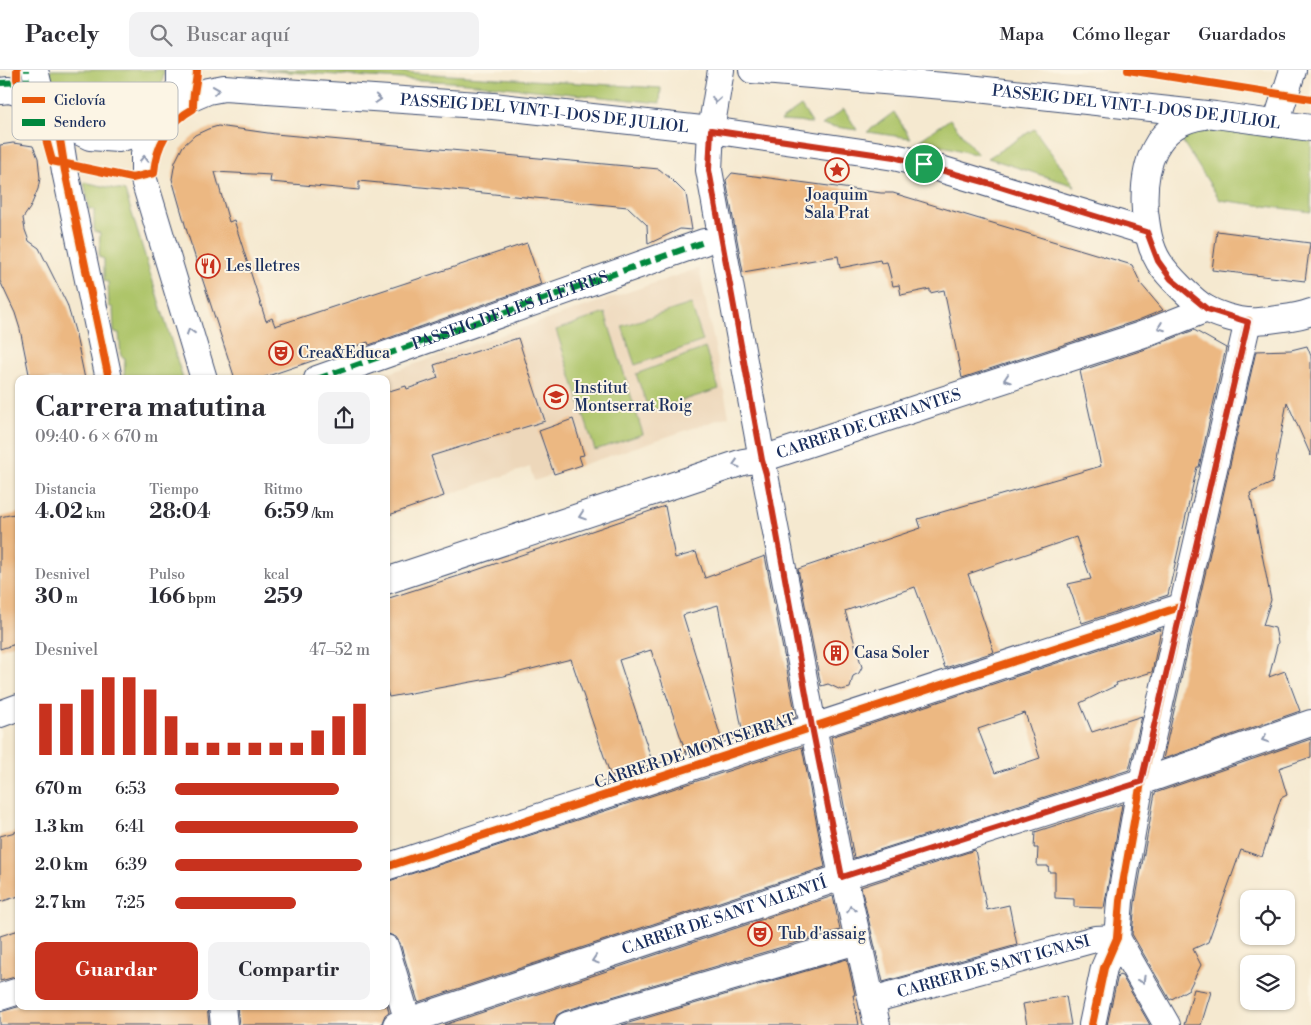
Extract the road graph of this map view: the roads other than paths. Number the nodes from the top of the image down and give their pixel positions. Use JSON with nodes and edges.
{"nodes":[{"id":1,"x":27,"y":70,"type":"edge"},
{"id":2,"x":180,"y":70,"type":"edge"},
{"id":3,"x":722,"y":70,"type":"edge"},
{"id":4,"x":752,"y":70,"type":"edge"},
{"id":5,"x":1293,"y":70,"type":"edge"},
{"id":6,"x":25,"y":82,"type":"edge"},
{"id":7,"x":178,"y":89,"type":"edge"},
{"id":8,"x":178,"y":104,"type":"edge"},
{"id":9,"x":1215,"y":115,"type":"junction"},
{"id":10,"x":1276,"y":123,"type":"junction"},
{"id":11,"x":1311,"y":128,"type":"edge"},
{"id":12,"x":711,"y":130,"type":"junction"},
{"id":13,"x":60,"y":140,"type":"edge"},
{"id":14,"x":146,"y":140,"type":"edge"},
{"id":15,"x":1147,"y":232,"type":"junction"},
{"id":16,"x":704,"y":242,"type":"dead end"},
{"id":17,"x":1207,"y":309,"type":"junction"},
{"id":18,"x":1310,"y":316,"type":"edge"},
{"id":19,"x":1248,"y":322,"type":"junction"},
{"id":20,"x":107,"y":375,"type":"edge"},
{"id":21,"x":203,"y":375,"type":"edge"},
{"id":22,"x":328,"y":375,"type":"edge"},
{"id":23,"x":762,"y":460,"type":"junction"},
{"id":24,"x":390,"y":580,"type":"edge"},
{"id":25,"x":1183,"y":606,"type":"junction"},
{"id":26,"x":15,"y":708,"type":"edge"},
{"id":27,"x":0,"y":714,"type":"edge"},
{"id":28,"x":1311,"y":723,"type":"edge"},
{"id":29,"x":812,"y":727,"type":"junction"},
{"id":30,"x":1141,"y":782,"type":"junction"},
{"id":31,"x":390,"y":866,"type":"edge"},
{"id":32,"x":842,"y":877,"type":"junction"},
{"id":33,"x":857,"y":937,"type":"junction"},
{"id":34,"x":1117,"y":938,"type":"junction"},
{"id":35,"x":390,"y":965,"type":"edge"},
{"id":36,"x":15,"y":992,"type":"edge"},
{"id":37,"x":0,"y":997,"type":"edge"},
{"id":38,"x":222,"y":1010,"type":"edge"},
{"id":39,"x":874,"y":1013,"type":"edge"},
{"id":40,"x":404,"y":1024,"type":"edge"},
{"id":41,"x":224,"y":1025,"type":"edge"},
{"id":42,"x":568,"y":1025,"type":"edge"},
{"id":43,"x":1092,"y":1025,"type":"edge"},
{"id":44,"x":1167,"y":1025,"type":"edge"}],
"edges":[{"from":1,"to":6,"type":"street"},
{"from":2,"to":7,"type":"street"},
{"from":3,"to":12,"type":"street","one_way":true},
{"from":4,"to":9,"type":"street","name":"PASSEIG DEL VINT-I-DOS DE JULIOL"},
{"from":5,"to":10,"type":"street"},
{"from":8,"to":12,"type":"street","name":"PASSEIG DEL VINT-I-DOS DE JULIOL","one_way":true},
{"from":9,"to":10,"type":"street","name":"PASSEIG DEL VINT-I-DOS DE JULIOL"},
{"from":9,"to":15,"type":"street"},
{"from":10,"to":11,"type":"street","name":"PASSEIG DEL VINT-I-DOS DE JULIOL"},
{"from":12,"to":15,"type":"street","name":"PASSEIG DEL VINT-I-DOS DE JULIOL"},
{"from":12,"to":23,"type":"street"},
{"from":13,"to":20,"type":"street"},
{"from":21,"to":14,"type":"street","one_way":true},
{"from":15,"to":17,"type":"street"},
{"from":16,"to":22,"type":"street","name":"PASSEIG DE LES LLETRES"},
{"from":17,"to":19,"type":"street"},
{"from":17,"to":23,"type":"street","name":"CARRER DE CERVANTES","one_way":true},
{"from":18,"to":19,"type":"street"},
{"from":19,"to":25,"type":"street"},
{"from":23,"to":24,"type":"street","name":"CARRER DE CERVANTES","one_way":true},
{"from":23,"to":29,"type":"street"},
{"from":25,"to":29,"type":"street","name":"CARRER DE MONTSERRAT"},
{"from":25,"to":30,"type":"street"},
{"from":26,"to":27,"type":"street"},
{"from":28,"to":30,"type":"street","name":"CARRER DE SANT VALENTÍ","one_way":true},
{"from":29,"to":31,"type":"street","name":"CARRER DE MONTSERRAT"},
{"from":29,"to":32,"type":"street"},
{"from":30,"to":32,"type":"street","name":"CARRER DE SANT VALENTÍ"},
{"from":30,"to":34,"type":"street"},
{"from":33,"to":32,"type":"street","one_way":true},
{"from":32,"to":40,"type":"street","name":"CARRER DE SANT VALENTÍ","one_way":true},
{"from":33,"to":39,"type":"street"},
{"from":33,"to":42,"type":"street"},
{"from":34,"to":39,"type":"street","name":"CARRER DE SANT IGNASI"},
{"from":34,"to":43,"type":"street"},
{"from":34,"to":44,"type":"street","one_way":true},
{"from":35,"to":40,"type":"street"},
{"from":36,"to":37,"type":"street"},
{"from":38,"to":41,"type":"street"}]}
